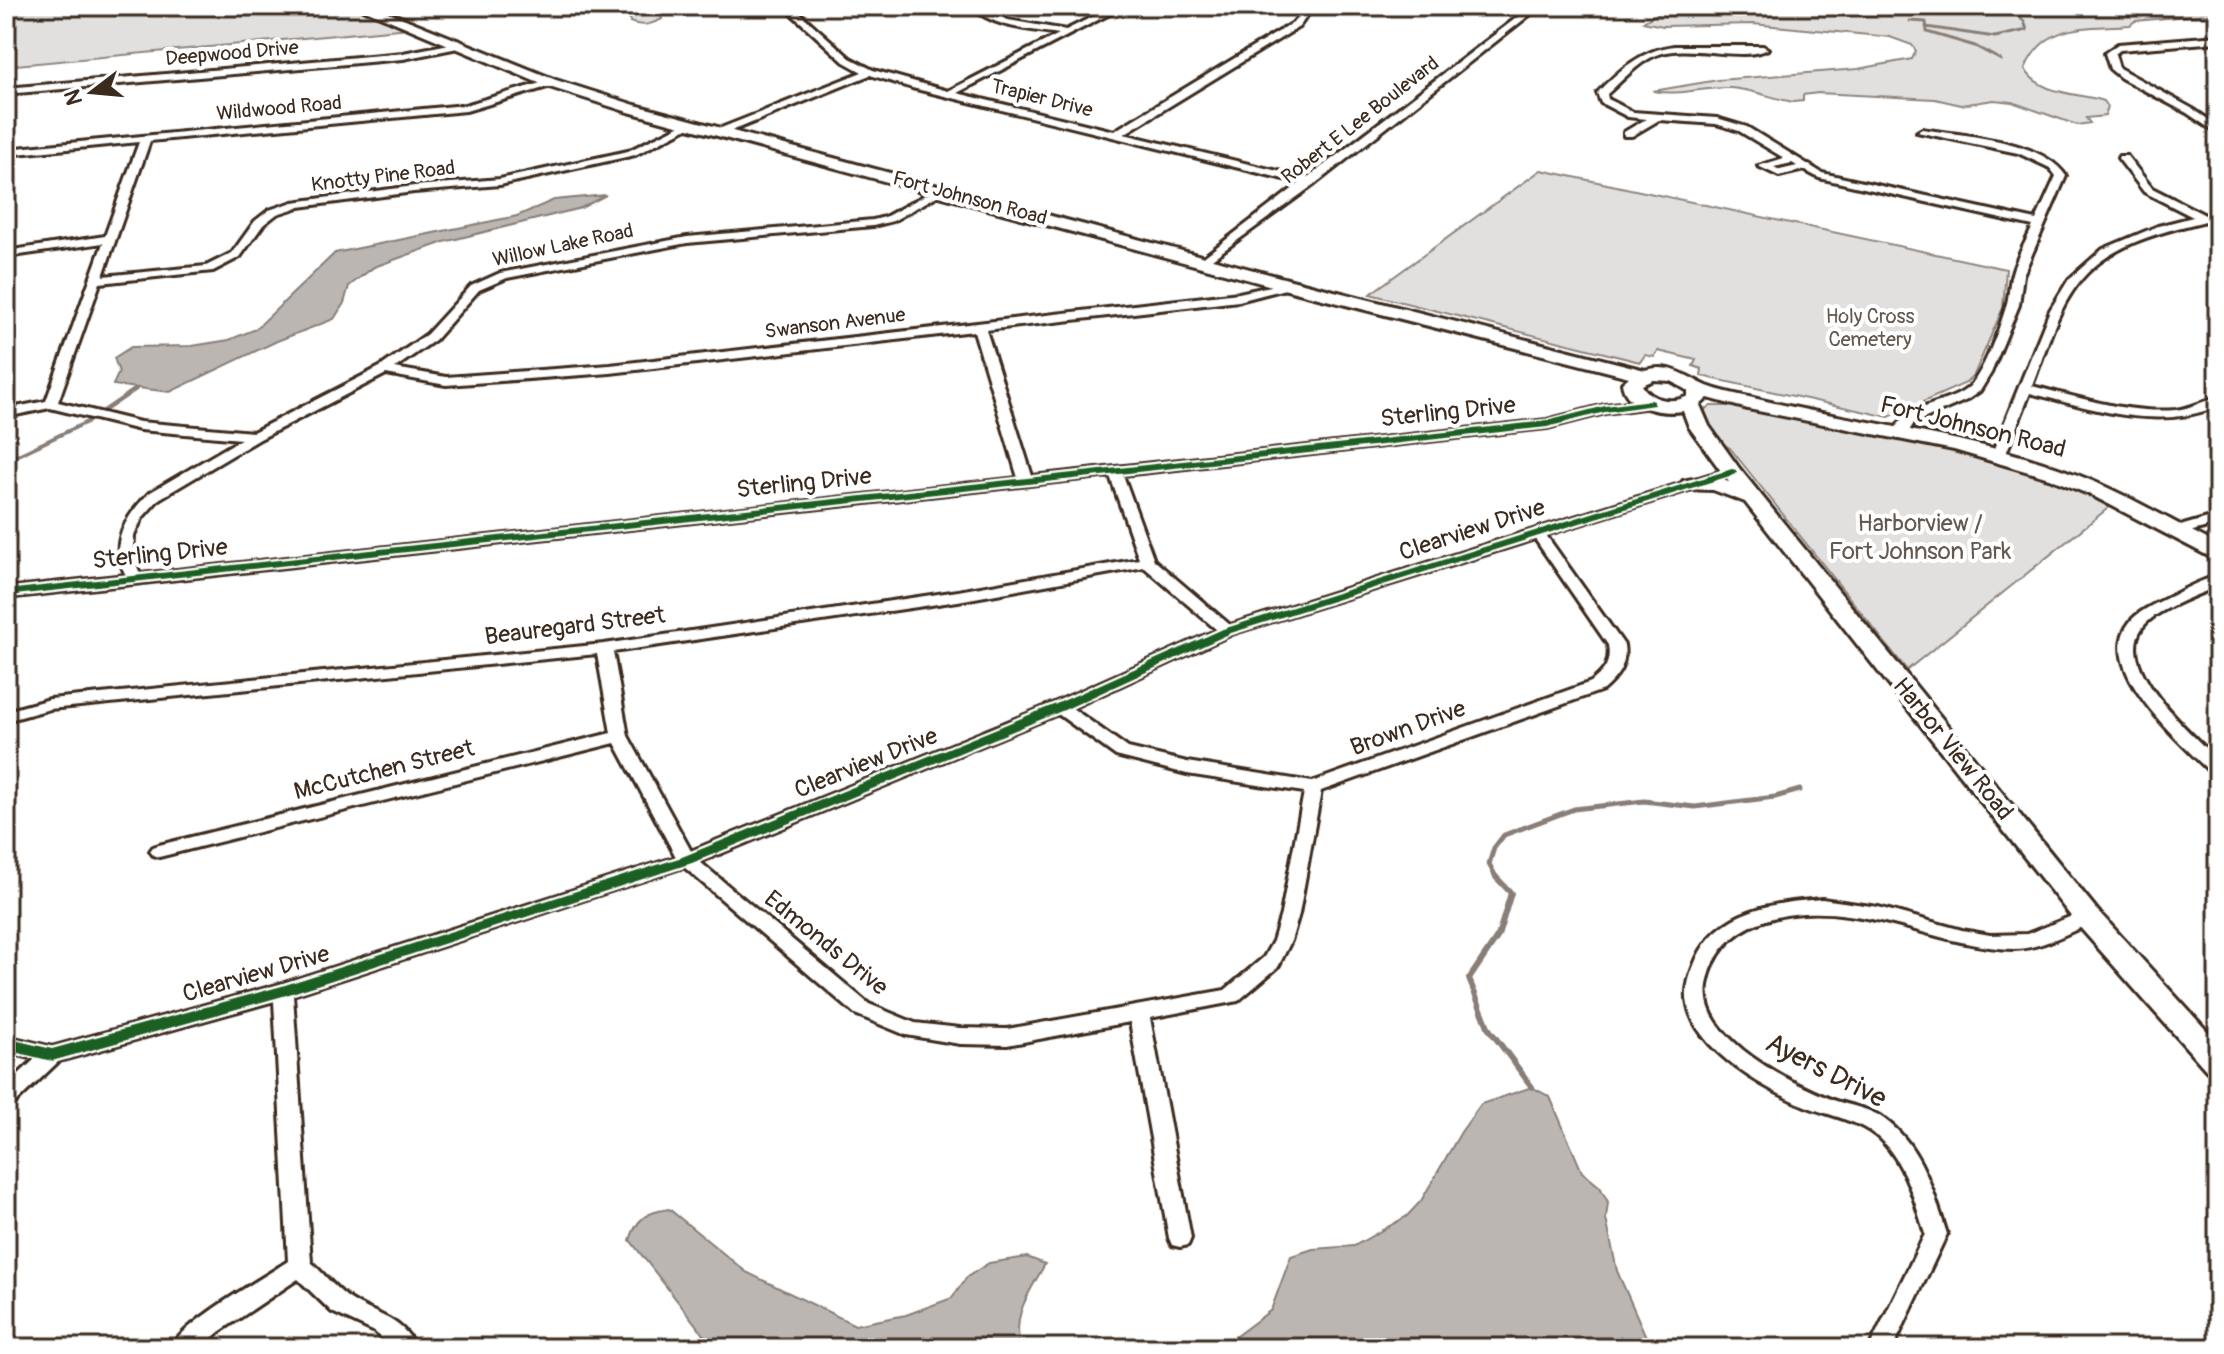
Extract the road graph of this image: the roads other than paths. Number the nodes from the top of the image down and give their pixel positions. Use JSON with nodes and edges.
{"nodes":[{"id":1,"x":362,"y":6,"type":"edge"},
{"id":2,"x":788,"y":6,"type":"edge"},
{"id":3,"x":974,"y":6,"type":"edge"},
{"id":4,"x":1121,"y":6,"type":"edge"},
{"id":5,"x":1310,"y":6,"type":"edge"},
{"id":6,"x":1537,"y":6,"type":"edge"},
{"id":7,"x":1066,"y":33,"type":"junction"},
{"id":8,"x":2218,"y":39,"type":"edge"},
{"id":9,"x":2196,"y":41,"type":"junction"},
{"id":10,"x":460,"y":45,"type":"junction"},
{"id":11,"x":1763,"y":49,"type":"dead end"},
{"id":12,"x":2218,"y":52,"type":"edge"},
{"id":13,"x":870,"y":72,"type":"junction"},
{"id":14,"x":551,"y":83,"type":"junction"},
{"id":15,"x":6,"y":91,"type":"edge"},
{"id":16,"x":949,"y":94,"type":"junction"},
{"id":17,"x":1655,"y":118,"type":"junction"},
{"id":18,"x":690,"y":124,"type":"junction"},
{"id":19,"x":2218,"y":131,"type":"edge"},
{"id":20,"x":720,"y":132,"type":"junction"},
{"id":21,"x":1922,"y":132,"type":"dead end"},
{"id":22,"x":1628,"y":134,"type":"dead end"},
{"id":23,"x":1115,"y":135,"type":"junction"},
{"id":24,"x":146,"y":138,"type":"junction"},
{"id":25,"x":6,"y":152,"type":"edge"},
{"id":26,"x":2123,"y":158,"type":"dead end"},
{"id":27,"x":1792,"y":160,"type":"junction"},
{"id":28,"x":1805,"y":167,"type":"junction"},
{"id":29,"x":1311,"y":182,"type":"junction"},
{"id":30,"x":940,"y":190,"type":"junction"},
{"id":31,"x":2218,"y":215,"type":"edge"},
{"id":32,"x":2201,"y":217,"type":"junction"},
{"id":33,"x":2038,"y":224,"type":"junction"},
{"id":34,"x":108,"y":239,"type":"junction"},
{"id":35,"x":6,"y":254,"type":"edge"},
{"id":36,"x":1205,"y":261,"type":"junction"},
{"id":37,"x":96,"y":280,"type":"junction"},
{"id":38,"x":1289,"y":285,"type":"junction"},
{"id":39,"x":979,"y":326,"type":"junction"},
{"id":40,"x":384,"y":370,"type":"junction"},
{"id":41,"x":1636,"y":383,"type":"junction"},
{"id":42,"x":2026,"y":388,"type":"junction"},
{"id":43,"x":2218,"y":401,"type":"edge"},
{"id":44,"x":51,"y":404,"type":"junction"},
{"id":45,"x":1657,"y":404,"type":"junction"},
{"id":46,"x":1695,"y":405,"type":"junction"},
{"id":47,"x":1605,"y":409,"type":"junction"},
{"id":48,"x":6,"y":413,"type":"edge"},
{"id":49,"x":1901,"y":433,"type":"junction"},
{"id":50,"x":255,"y":436,"type":"junction"},
{"id":51,"x":1998,"y":456,"type":"junction"},
{"id":52,"x":1115,"y":472,"type":"junction"},
{"id":53,"x":1732,"y":472,"type":"junction"},
{"id":54,"x":1026,"y":480,"type":"junction"},
{"id":55,"x":1690,"y":485,"type":"junction"},
{"id":56,"x":1754,"y":499,"type":"junction"},
{"id":57,"x":2218,"y":519,"type":"edge"},
{"id":58,"x":1537,"y":532,"type":"junction"},
{"id":59,"x":2175,"y":532,"type":"junction"},
{"id":60,"x":2218,"y":554,"type":"edge"},
{"id":61,"x":1147,"y":562,"type":"junction"},
{"id":62,"x":136,"y":579,"type":"junction"},
{"id":63,"x":2218,"y":580,"type":"edge"},
{"id":64,"x":6,"y":593,"type":"edge"},
{"id":65,"x":1227,"y":631,"type":"junction"},
{"id":66,"x":604,"y":649,"type":"junction"},
{"id":67,"x":1060,"y":707,"type":"junction"},
{"id":68,"x":6,"y":716,"type":"edge"},
{"id":69,"x":620,"y":736,"type":"junction"},
{"id":70,"x":2218,"y":770,"type":"edge"},
{"id":71,"x":1313,"y":788,"type":"junction"},
{"id":72,"x":159,"y":851,"type":"dead end"},
{"id":73,"x":687,"y":860,"type":"junction"},
{"id":74,"x":2087,"y":917,"type":"junction"},
{"id":75,"x":283,"y":991,"type":"junction"},
{"id":76,"x":1139,"y":1015,"type":"junction"},
{"id":77,"x":6,"y":1044,"type":"edge"},
{"id":78,"x":52,"y":1055,"type":"junction"},
{"id":79,"x":2218,"y":1063,"type":"edge"},
{"id":80,"x":6,"y":1099,"type":"edge"},
{"id":81,"x":1180,"y":1238,"type":"dead end"},
{"id":82,"x":300,"y":1266,"type":"junction"},
{"id":83,"x":183,"y":1348,"type":"edge"},
{"id":84,"x":404,"y":1348,"type":"edge"},
{"id":85,"x":1881,"y":1348,"type":"edge"}],
"edges":[{"from":1,"to":10,"type":"street","name":"Fort Johnson Road"},
{"from":2,"to":13,"type":"street","name":"Trapier Drive"},
{"from":3,"to":7,"type":"street"},
{"from":4,"to":7,"type":"street"},
{"from":5,"to":23,"type":"street"},
{"from":6,"to":29,"type":"street","name":"Robert E Lee Boulevard"},
{"from":7,"to":16,"type":"street"},
{"from":8,"to":9,"type":"street"},
{"from":9,"to":12,"type":"street"},
{"from":9,"to":19,"type":"street"},
{"from":10,"to":14,"type":"street","name":"Fort Johnson Road"},
{"from":10,"to":15,"type":"street","name":"Deepwood Drive"},
{"from":11,"to":17,"type":"street"},
{"from":13,"to":16,"type":"street","name":"Trapier Drive"},
{"from":13,"to":20,"type":"street"},
{"from":14,"to":18,"type":"street","name":"Fort Johnson Road"},
{"from":14,"to":24,"type":"street","name":"Wildwood Road"},
{"from":16,"to":23,"type":"street","name":"Trapier Drive"},
{"from":17,"to":22,"type":"street"},
{"from":17,"to":27,"type":"street"},
{"from":18,"to":20,"type":"street","name":"Fort Johnson Road"},
{"from":18,"to":37,"type":"street","name":"Knotty Pine Road"},
{"from":20,"to":30,"type":"street","name":"Fort Johnson Road"},
{"from":21,"to":33,"type":"street"},
{"from":23,"to":29,"type":"street","name":"Trapier Drive"},
{"from":24,"to":25,"type":"street","name":"Wildwood Road"},
{"from":24,"to":34,"type":"street"},
{"from":26,"to":32,"type":"street"},
{"from":27,"to":28,"type":"street"},
{"from":27,"to":28,"type":"street"},
{"from":28,"to":33,"type":"street"},
{"from":29,"to":36,"type":"street","name":"Robert E Lee Boulevard"},
{"from":30,"to":36,"type":"street","name":"Fort Johnson Road"},
{"from":30,"to":40,"type":"street","name":"Willow Lake Road"},
{"from":31,"to":32,"type":"street"},
{"from":32,"to":42,"type":"street"},
{"from":33,"to":49,"type":"street"},
{"from":34,"to":35,"type":"street"},
{"from":34,"to":37,"type":"street"},
{"from":36,"to":38,"type":"street","name":"Fort Johnson Road"},
{"from":37,"to":44,"type":"street"},
{"from":38,"to":39,"type":"street","name":"Swanson Avenue"},
{"from":38,"to":41,"type":"street","name":"Fort Johnson Road"},
{"from":39,"to":40,"type":"street","name":"Swanson Avenue"},
{"from":39,"to":54,"type":"street"},
{"from":40,"to":50,"type":"street","name":"Willow Lake Road"},
{"from":41,"to":45,"type":"street","name":"Harbor View Road"},
{"from":41,"to":46,"type":"street"},
{"from":41,"to":47,"type":"street","name":"Sterling Drive"},
{"from":42,"to":43,"type":"street"},
{"from":42,"to":51,"type":"street"},
{"from":44,"to":48,"type":"street"},
{"from":44,"to":50,"type":"street"},
{"from":45,"to":46,"type":"street","name":"Harbor View Road"},
{"from":45,"to":47,"type":"street","name":"Sterling Drive"},
{"from":46,"to":49,"type":"street","name":"Fort Johnson Road"},
{"from":46,"to":53,"type":"street","name":"Harbor View Road"},
{"from":47,"to":52,"type":"street","name":"Sterling Drive"},
{"from":49,"to":51,"type":"street","name":"Fort Johnson Road"},
{"from":50,"to":62,"type":"street","name":"Willow Lake Road"},
{"from":51,"to":59,"type":"street","name":"Fort Johnson Road"},
{"from":52,"to":54,"type":"street","name":"Sterling Drive"},
{"from":52,"to":61,"type":"street"},
{"from":53,"to":55,"type":"street","name":"Clearview Drive"},
{"from":53,"to":56,"type":"street","name":"Harbor View Road"},
{"from":54,"to":62,"type":"street","name":"Sterling Drive"},
{"from":55,"to":56,"type":"street"},
{"from":55,"to":58,"type":"street","name":"Clearview Drive"},
{"from":56,"to":74,"type":"street","name":"Harbor View Road"},
{"from":57,"to":59,"type":"street"},
{"from":58,"to":65,"type":"street","name":"Clearview Drive"},
{"from":58,"to":71,"type":"street","name":"Brown Drive"},
{"from":59,"to":60,"type":"street","name":"Fort Johnson Road"},
{"from":61,"to":65,"type":"street"},
{"from":61,"to":66,"type":"street","name":"Beauregard Street"},
{"from":62,"to":64,"type":"street","name":"Sterling Drive"},
{"from":63,"to":70,"type":"street"},
{"from":65,"to":67,"type":"street","name":"Clearview Drive"},
{"from":66,"to":68,"type":"street","name":"Beauregard Street"},
{"from":66,"to":69,"type":"street","name":"Edmonds Drive"},
{"from":67,"to":71,"type":"street","name":"Brown Drive"},
{"from":67,"to":73,"type":"street","name":"Clearview Drive"},
{"from":69,"to":72,"type":"street","name":"McCutchen Street"},
{"from":69,"to":73,"type":"street","name":"Edmonds Drive"},
{"from":71,"to":76,"type":"street","name":"Edmonds Drive"},
{"from":73,"to":75,"type":"street","name":"Clearview Drive"},
{"from":73,"to":76,"type":"street","name":"Edmonds Drive"},
{"from":74,"to":79,"type":"street","name":"Harbor View Road"},
{"from":74,"to":85,"type":"street","name":"Ayers Drive"},
{"from":75,"to":78,"type":"street","name":"Clearview Drive"},
{"from":75,"to":82,"type":"street"},
{"from":76,"to":81,"type":"street"},
{"from":77,"to":78,"type":"street","name":"Clearview Drive"},
{"from":78,"to":80,"type":"street"},
{"from":82,"to":83,"type":"street"},
{"from":82,"to":84,"type":"street"}]}
